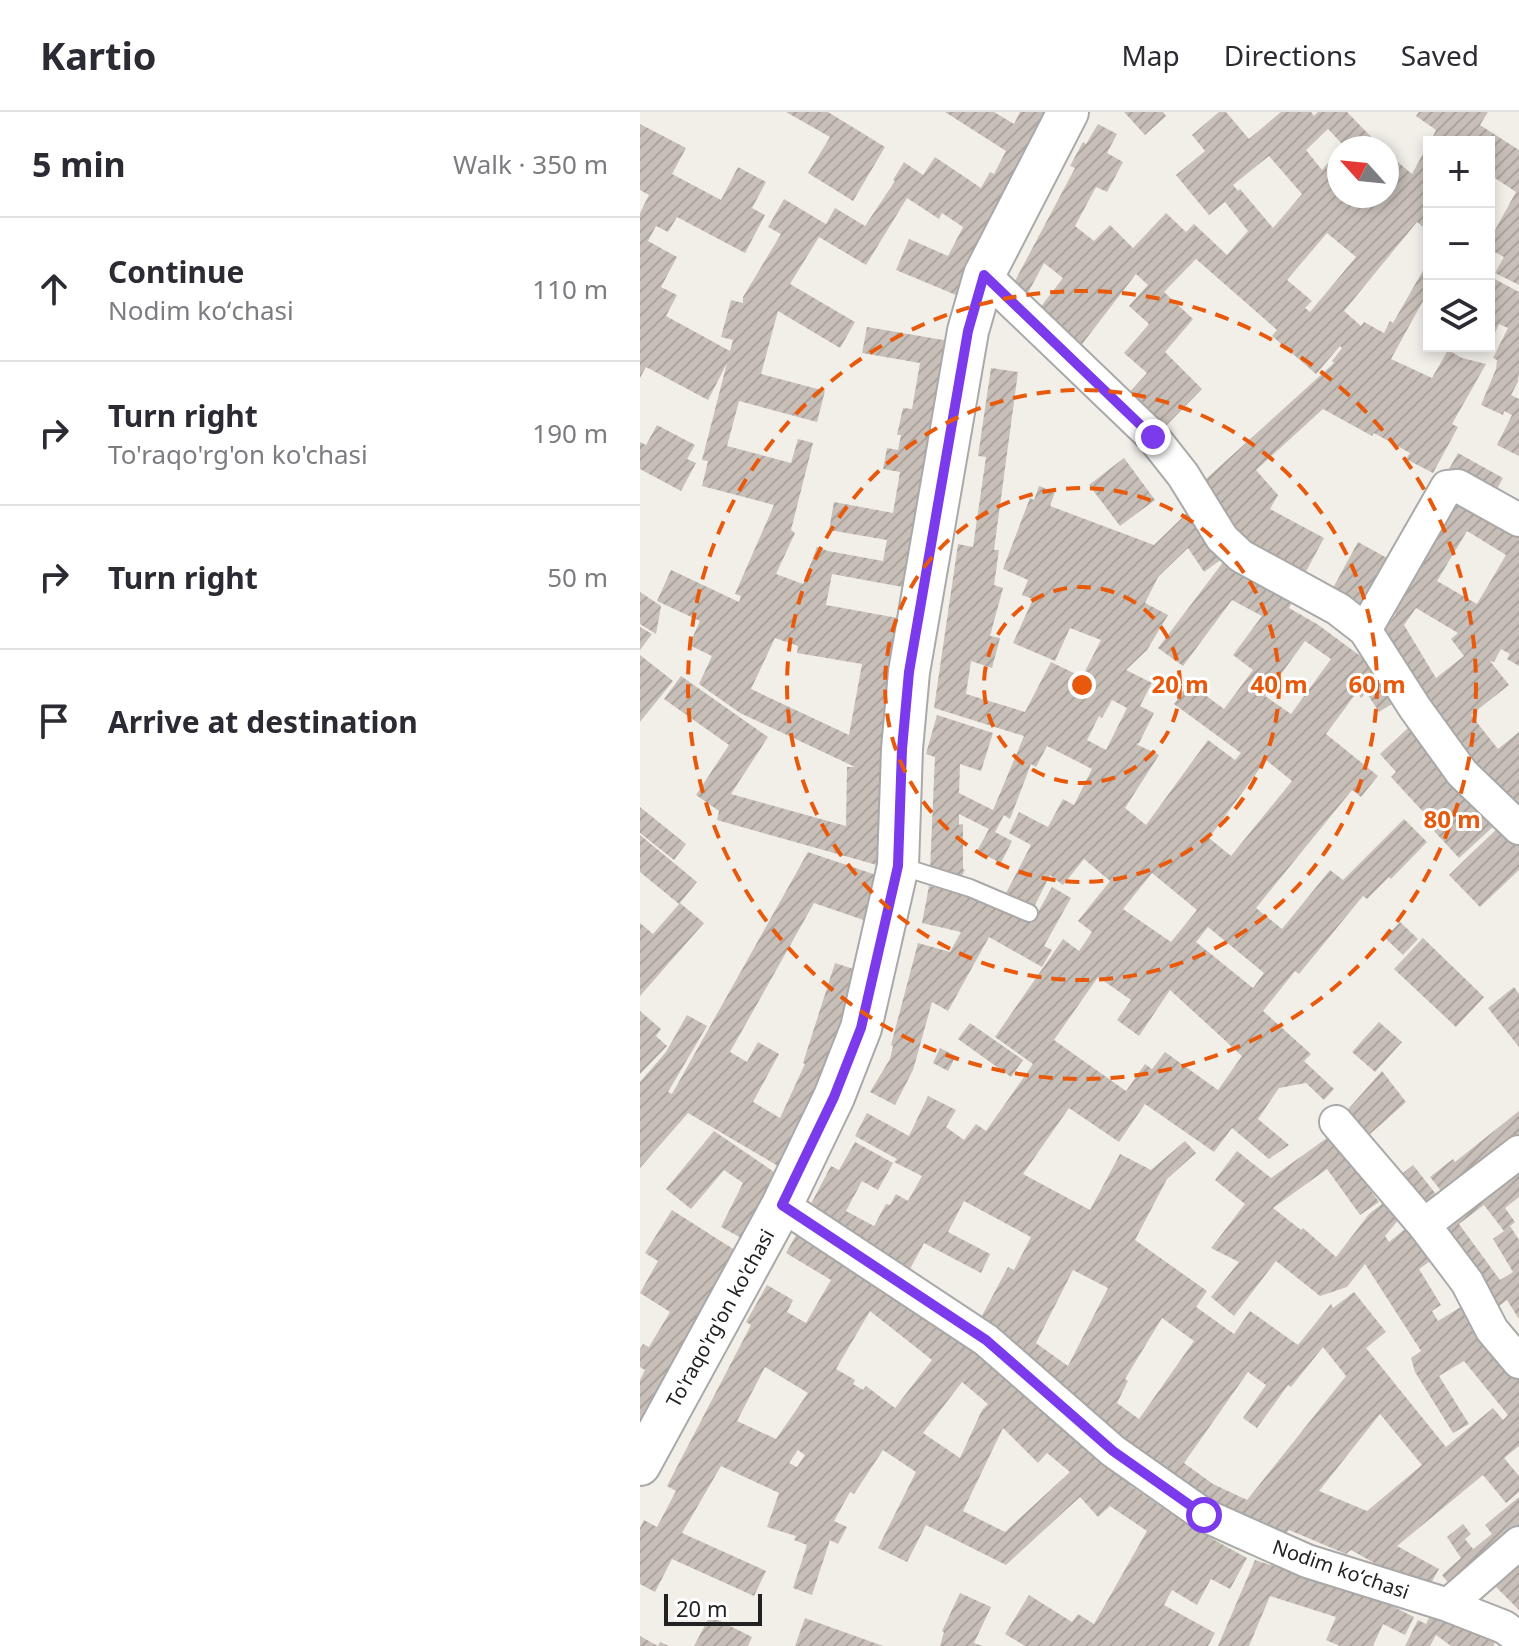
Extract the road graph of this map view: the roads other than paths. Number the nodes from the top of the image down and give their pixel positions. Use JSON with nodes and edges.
{"nodes":[{"id":1,"x":1068,"y":112,"type":"edge"},
{"id":2,"x":984,"y":275,"type":"junction"},
{"id":3,"x":1519,"y":520,"type":"edge"},
{"id":4,"x":1365,"y":630,"type":"junction"},
{"id":5,"x":1519,"y":828,"type":"edge"},
{"id":6,"x":898,"y":866,"type":"junction"},
{"id":7,"x":1029,"y":913,"type":"dead end"},
{"id":8,"x":1336,"y":1122,"type":"dead end"},
{"id":9,"x":1519,"y":1152,"type":"edge"},
{"id":10,"x":782,"y":1205,"type":"junction"},
{"id":11,"x":1424,"y":1225,"type":"junction"},
{"id":12,"x":1519,"y":1362,"type":"edge"},
{"id":13,"x":641,"y":1460,"type":"edge"},
{"id":14,"x":1519,"y":1543,"type":"edge"},
{"id":15,"x":1448,"y":1605,"type":"junction"},
{"id":16,"x":1519,"y":1638,"type":"edge"}],
"edges":[{"from":1,"to":2,"type":"street","name":"To'raqo'rg'on ko'chasi"},
{"from":2,"to":4,"type":"street"},
{"from":2,"to":6,"type":"street","name":"To'raqo'rg'on ko'chasi"},
{"from":3,"to":4,"type":"street"},
{"from":4,"to":5,"type":"street"},
{"from":6,"to":7,"type":"lane"},
{"from":6,"to":10,"type":"street","name":"To'raqo'rg'on ko'chasi"},
{"from":8,"to":11,"type":"street"},
{"from":9,"to":11,"type":"street"},
{"from":10,"to":13,"type":"street","name":"To'raqo'rg'on ko'chasi"},
{"from":10,"to":15,"type":"street","name":"Nodim koʻchasi"},
{"from":11,"to":12,"type":"street"},
{"from":14,"to":15,"type":"street"},
{"from":15,"to":16,"type":"street","name":"Nodim koʻchasi"}]}
